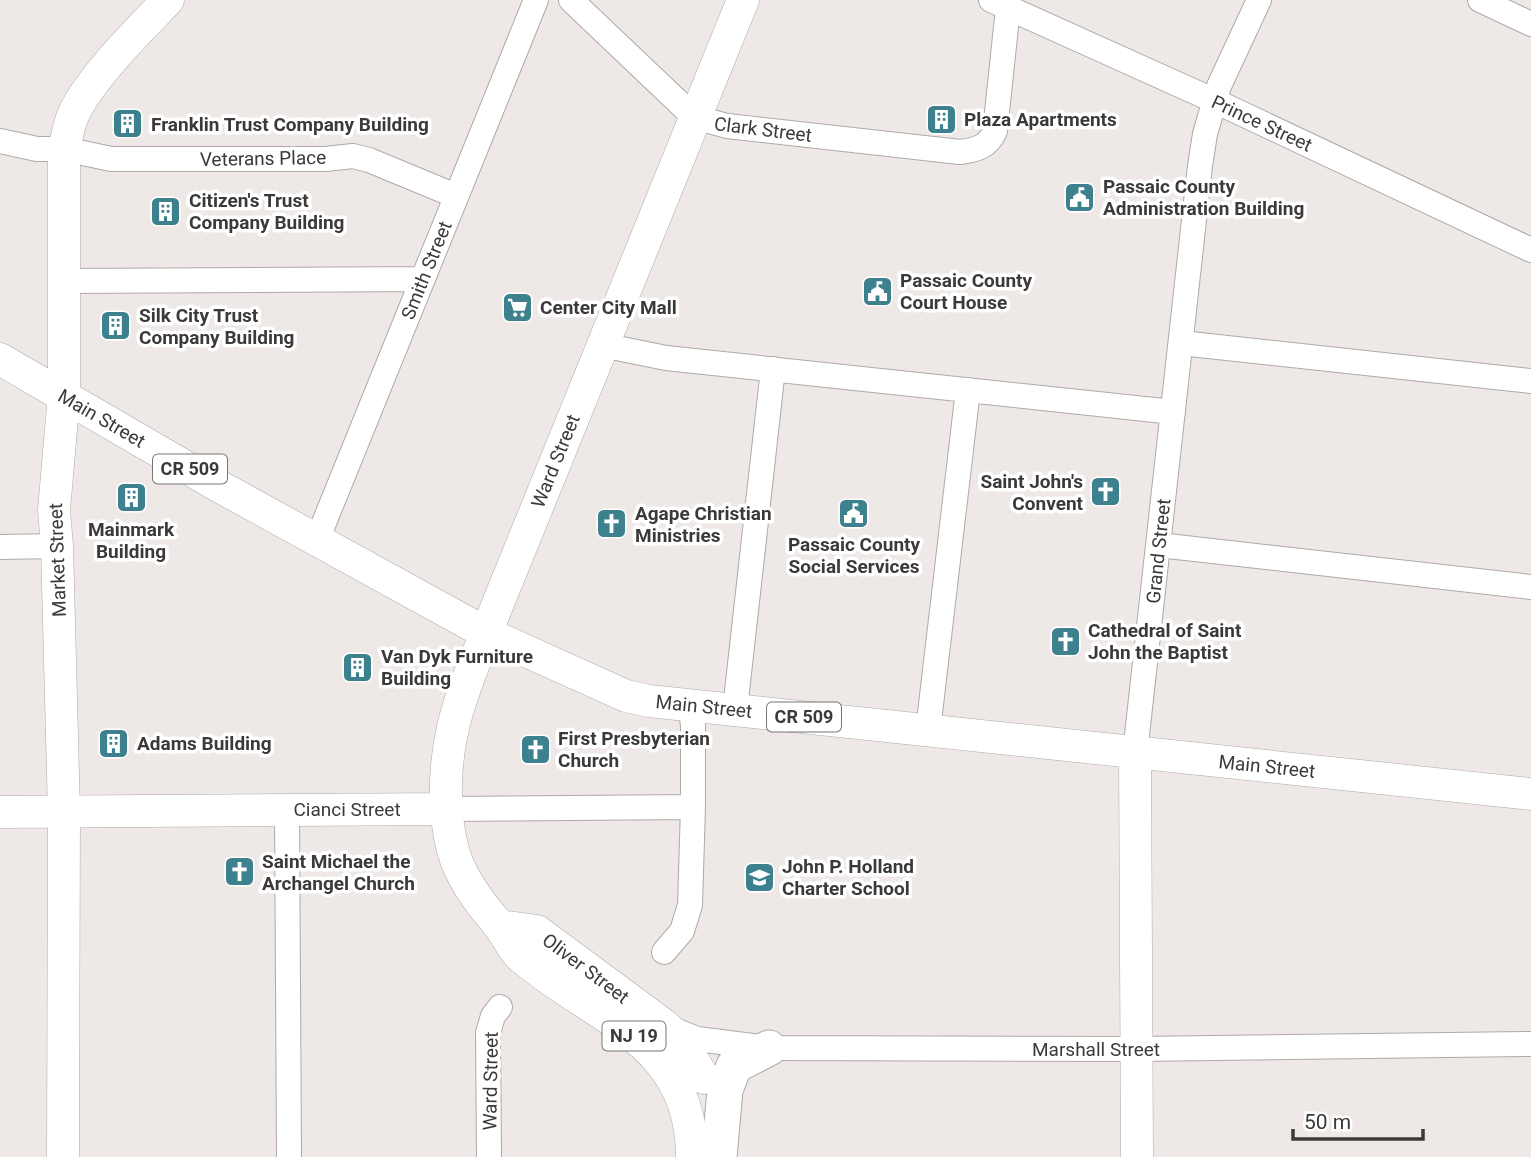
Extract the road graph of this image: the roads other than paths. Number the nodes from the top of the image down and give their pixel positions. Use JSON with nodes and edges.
{"nodes":[{"id":1,"x":168,"y":0,"type":"edge"},
{"id":2,"x":536,"y":0,"type":"edge"},
{"id":3,"x":571,"y":0,"type":"edge"},
{"id":4,"x":743,"y":0,"type":"edge"},
{"id":5,"x":1259,"y":0,"type":"edge"},
{"id":6,"x":1480,"y":0,"type":"edge"},
{"id":7,"x":999,"y":4,"type":"edge"},
{"id":8,"x":1531,"y":24,"type":"edge"},
{"id":9,"x":1214,"y":101,"type":"junction"},
{"id":10,"x":694,"y":117,"type":"junction"},
{"id":11,"x":0,"y":141,"type":"edge"},
{"id":12,"x":64,"y":149,"type":"junction"},
{"id":13,"x":456,"y":196,"type":"junction"},
{"id":14,"x":1531,"y":250,"type":"edge"},
{"id":15,"x":423,"y":279,"type":"junction"},
{"id":16,"x":63,"y":281,"type":"junction"},
{"id":17,"x":1181,"y":342,"type":"junction"},
{"id":18,"x":602,"y":345,"type":"junction"},
{"id":19,"x":0,"y":359,"type":"edge"},
{"id":20,"x":773,"y":369,"type":"junction"},
{"id":21,"x":1531,"y":381,"type":"edge"},
{"id":22,"x":968,"y":390,"type":"junction"},
{"id":23,"x":64,"y":395,"type":"junction"},
{"id":24,"x":1173,"y":412,"type":"junction"},
{"id":25,"x":317,"y":540,"type":"junction"},
{"id":26,"x":1159,"y":545,"type":"junction"},
{"id":27,"x":57,"y":546,"type":"junction"},
{"id":28,"x":0,"y":547,"type":"edge"},
{"id":29,"x":1531,"y":587,"type":"edge"},
{"id":30,"x":486,"y":633,"type":"junction"},
{"id":31,"x":690,"y":705,"type":"junction"},
{"id":32,"x":735,"y":709,"type":"junction"},
{"id":33,"x":928,"y":730,"type":"junction"},
{"id":34,"x":1135,"y":752,"type":"junction"},
{"id":35,"x":1531,"y":794,"type":"edge"},
{"id":36,"x":693,"y":807,"type":"junction"},
{"id":37,"x":447,"y":809,"type":"junction"},
{"id":38,"x":287,"y":810,"type":"junction"},
{"id":39,"x":0,"y":812,"type":"edge"},
{"id":40,"x":64,"y":813,"type":"junction"},
{"id":41,"x":499,"y":926,"type":"junction"},
{"id":42,"x":663,"y":952,"type":"dead end"},
{"id":43,"x":500,"y":1007,"type":"dead end"},
{"id":44,"x":664,"y":1025,"type":"junction"},
{"id":45,"x":1531,"y":1044,"type":"edge"},
{"id":46,"x":769,"y":1048,"type":"junction"},
{"id":47,"x":1137,"y":1049,"type":"junction"},
{"id":48,"x":704,"y":1078,"type":"joint"},
{"id":49,"x":710,"y":1152,"type":"edge"},
{"id":50,"x":64,"y":1157,"type":"edge"},
{"id":51,"x":289,"y":1157,"type":"edge"},
{"id":52,"x":489,"y":1157,"type":"edge"},
{"id":53,"x":1138,"y":1157,"type":"edge"}],
"edges":[{"from":1,"to":12,"type":"main road","name":"Market Street"},
{"from":2,"to":13,"type":"street","name":"Smith Street"},
{"from":3,"to":10,"type":"street","name":"Clark Street"},
{"from":4,"to":10,"type":"main road","name":"Ward Street"},
{"from":5,"to":9,"type":"street","name":"Grand Street"},
{"from":6,"to":8,"type":"street"},
{"from":7,"to":9,"type":"street","name":"Prince Street"},
{"from":7,"to":10,"type":"street","name":"Clark Street"},
{"from":9,"to":14,"type":"street","name":"Prince Street"},
{"from":9,"to":17,"type":"street","name":"Grand Street"},
{"from":10,"to":18,"type":"main road","name":"Ward Street"},
{"from":11,"to":12,"type":"street","name":"Veterans Place"},
{"from":12,"to":13,"type":"street","name":"Veterans Place"},
{"from":12,"to":16,"type":"main road","name":"Market Street"},
{"from":13,"to":15,"type":"street","name":"Smith Street"},
{"from":15,"to":16,"type":"street"},
{"from":15,"to":25,"type":"street","name":"Smith Street"},
{"from":16,"to":23,"type":"main road","name":"Market Street"},
{"from":17,"to":21,"type":"street"},
{"from":17,"to":24,"type":"street","name":"Grand Street"},
{"from":18,"to":20,"type":"street"},
{"from":18,"to":30,"type":"main road","name":"Ward Street"},
{"from":19,"to":23,"type":"main road","name":"Main Street","number":"CR 509"},
{"from":20,"to":22,"type":"street"},
{"from":20,"to":32,"type":"street"},
{"from":22,"to":24,"type":"street"},
{"from":22,"to":33,"type":"street"},
{"from":23,"to":25,"type":"main road","name":"Main Street","number":"CR 509"},
{"from":23,"to":27,"type":"main road","name":"Market Street"},
{"from":24,"to":26,"type":"street","name":"Grand Street"},
{"from":25,"to":30,"type":"main road","name":"Main Street","number":"CR 509"},
{"from":26,"to":29,"type":"street"},
{"from":26,"to":34,"type":"street","name":"Grand Street"},
{"from":27,"to":28,"type":"street"},
{"from":27,"to":40,"type":"main road","name":"Market Street"},
{"from":30,"to":31,"type":"main road","name":"Main Street","number":"CR 509"},
{"from":30,"to":37,"type":"main road","name":"Ward Street","number":"NJ 19"},
{"from":31,"to":32,"type":"main road","name":"Main Street","number":"CR 509"},
{"from":31,"to":36,"type":"street"},
{"from":32,"to":33,"type":"main road","name":"Main Street","number":"CR 509"},
{"from":33,"to":34,"type":"main road","name":"Main Street","number":"CR 509"},
{"from":34,"to":35,"type":"main road","name":"Main Street","number":"CR 509"},
{"from":34,"to":47,"type":"main road","name":"Grand Street"},
{"from":36,"to":37,"type":"street","name":"Cianci Street"},
{"from":36,"to":42,"type":"street"},
{"from":37,"to":38,"type":"main road","name":"Cianci Street"},
{"from":37,"to":41,"type":"main road","name":"Ward Street","number":"NJ 19"},
{"from":38,"to":40,"type":"main road","name":"Cianci Street"},
{"from":38,"to":51,"type":"street"},
{"from":39,"to":40,"type":"main road","name":"Cianci Street"},
{"from":40,"to":50,"type":"main road","name":"Market Street"},
{"from":41,"to":44,"type":"main road","name":"Oliver Street","number":"NJ 19"},
{"from":41,"to":49,"type":"main road","name":"Oliver Street","number":"NJ 19"},
{"from":43,"to":52,"type":"street","name":"Ward Street"},
{"from":44,"to":46,"type":"street","name":"Marshall Street"},
{"from":44,"to":48,"type":"main road","name":"Oliver Street","number":"NJ 19"},
{"from":45,"to":47,"type":"street","name":"Marshall Street"},
{"from":46,"to":47,"type":"street","name":"Marshall Street"},
{"from":46,"to":49,"type":"highway"},
{"from":47,"to":53,"type":"main road","name":"Grand Street"},
{"from":48,"to":49,"type":"highway","number":"NJ 19"}]}
